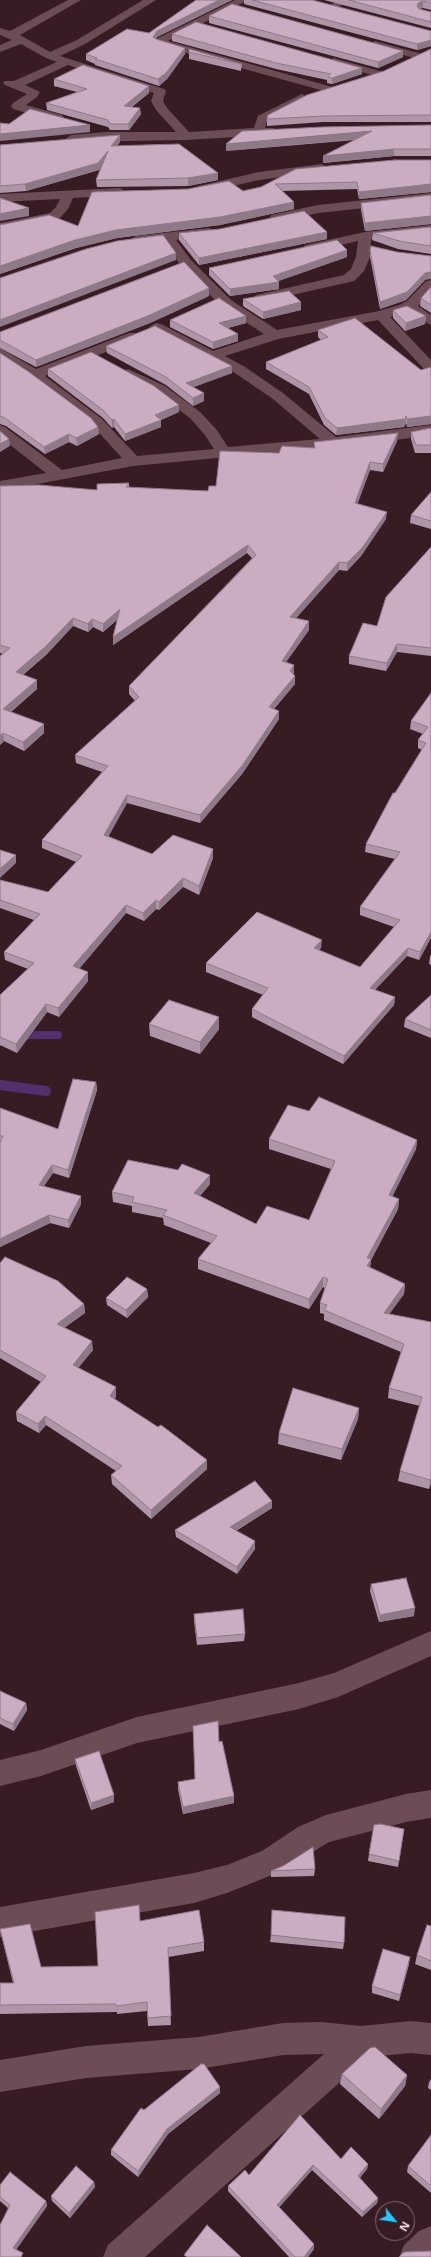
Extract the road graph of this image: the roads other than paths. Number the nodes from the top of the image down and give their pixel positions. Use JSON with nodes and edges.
{"nodes":[{"id":1,"x":76,"y":0,"type":"edge"},
{"id":2,"x":151,"y":0,"type":"edge"},
{"id":3,"x":349,"y":0,"type":"edge"},
{"id":4,"x":318,"y":3,"type":"edge"},
{"id":5,"x":245,"y":5,"type":"edge"},
{"id":6,"x":331,"y":7,"type":"junction"},
{"id":7,"x":353,"y":13,"type":"edge"},
{"id":8,"x":197,"y":24,"type":"junction"},
{"id":9,"x":212,"y":28,"type":"edge"},
{"id":10,"x":0,"y":31,"type":"edge"},
{"id":11,"x":17,"y":37,"type":"junction"},
{"id":12,"x":366,"y":42,"type":"edge"},
{"id":13,"x":0,"y":49,"type":"edge"},
{"id":14,"x":431,"y":50,"type":"edge"},
{"id":15,"x":50,"y":56,"type":"junction"},
{"id":16,"x":418,"y":56,"type":"junction"},
{"id":17,"x":326,"y":59,"type":"edge"},
{"id":18,"x":68,"y":61,"type":"junction"},
{"id":19,"x":379,"y":74,"type":"junction"},
{"id":20,"x":0,"y":80,"type":"edge"},
{"id":21,"x":359,"y":81,"type":"edge"},
{"id":22,"x":15,"y":85,"type":"junction"},
{"id":23,"x":346,"y":85,"type":"edge"},
{"id":24,"x":332,"y":90,"type":"junction"},
{"id":25,"x":71,"y":122,"type":"edge"},
{"id":26,"x":85,"y":126,"type":"edge"},
{"id":27,"x":281,"y":130,"type":"edge"},
{"id":28,"x":261,"y":132,"type":"junction"},
{"id":29,"x":122,"y":136,"type":"junction"},
{"id":30,"x":186,"y":136,"type":"junction"},
{"id":31,"x":56,"y":141,"type":"edge"},
{"id":32,"x":336,"y":167,"type":"edge"},
{"id":33,"x":188,"y":191,"type":"edge"},
{"id":34,"x":130,"y":192,"type":"edge"},
{"id":35,"x":68,"y":194,"type":"junction"},
{"id":36,"x":431,"y":197,"type":"edge"},
{"id":37,"x":0,"y":198,"type":"edge"},
{"id":38,"x":261,"y":221,"type":"edge"},
{"id":39,"x":0,"y":228,"type":"edge"},
{"id":40,"x":431,"y":229,"type":"edge"},
{"id":41,"x":220,"y":230,"type":"edge"},
{"id":42,"x":168,"y":237,"type":"junction"},
{"id":43,"x":123,"y":242,"type":"edge"},
{"id":44,"x":368,"y":243,"type":"junction"},
{"id":45,"x":294,"y":252,"type":"edge"},
{"id":46,"x":186,"y":263,"type":"junction"},
{"id":47,"x":171,"y":269,"type":"edge"},
{"id":48,"x":211,"y":270,"type":"edge"},
{"id":49,"x":196,"y":272,"type":"junction"},
{"id":50,"x":431,"y":284,"type":"edge"},
{"id":51,"x":224,"y":300,"type":"junction"},
{"id":52,"x":207,"y":304,"type":"edge"},
{"id":53,"x":408,"y":306,"type":"junction"},
{"id":54,"x":381,"y":315,"type":"junction"},
{"id":55,"x":170,"y":320,"type":"edge"},
{"id":56,"x":431,"y":320,"type":"edge"},
{"id":57,"x":156,"y":327,"type":"junction"},
{"id":58,"x":274,"y":335,"type":"junction"},
{"id":59,"x":0,"y":352,"type":"edge"},
{"id":60,"x":92,"y":353,"type":"junction"},
{"id":61,"x":212,"y":356,"type":"junction"},
{"id":62,"x":431,"y":368,"type":"edge"},
{"id":63,"x":35,"y":375,"type":"junction"},
{"id":64,"x":0,"y":430,"type":"edge"},
{"id":65,"x":431,"y":430,"type":"edge"},
{"id":66,"x":332,"y":440,"type":"junction"},
{"id":67,"x":223,"y":451,"type":"junction"},
{"id":68,"x":133,"y":460,"type":"junction"},
{"id":69,"x":59,"y":475,"type":"junction"},
{"id":70,"x":0,"y":486,"type":"edge"},
{"id":71,"x":431,"y":1643,"type":"edge"},
{"id":72,"x":0,"y":1773,"type":"edge"},
{"id":73,"x":431,"y":1804,"type":"edge"},
{"id":74,"x":0,"y":1922,"type":"edge"},
{"id":75,"x":431,"y":2038,"type":"edge"},
{"id":76,"x":361,"y":2042,"type":"junction"},
{"id":77,"x":0,"y":2076,"type":"edge"},
{"id":78,"x":431,"y":2243,"type":"edge"},
{"id":79,"x":120,"y":2257,"type":"edge"},
{"id":80,"x":416,"y":2257,"type":"edge"}],
"edges":[{"from":1,"to":11,"type":"street"},
{"from":2,"to":15,"type":"street"},
{"from":3,"to":6,"type":"street"},
{"from":4,"to":6,"type":"street"},
{"from":5,"to":8,"type":"street"},
{"from":6,"to":7,"type":"street"},
{"from":8,"to":9,"type":"street"},
{"from":8,"to":24,"type":"street"},
{"from":10,"to":11,"type":"street"},
{"from":11,"to":13,"type":"street"},
{"from":11,"to":15,"type":"street"},
{"from":12,"to":16,"type":"street"},
{"from":14,"to":16,"type":"street"},
{"from":15,"to":18,"type":"street"},
{"from":16,"to":19,"type":"street"},
{"from":17,"to":19,"type":"street"},
{"from":18,"to":22,"type":"street"},
{"from":18,"to":30,"type":"street"},
{"from":19,"to":21,"type":"street"},
{"from":20,"to":22,"type":"street"},
{"from":22,"to":25,"type":"street"},
{"from":23,"to":24,"type":"street"},
{"from":24,"to":28,"type":"street"},
{"from":26,"to":29,"type":"street"},
{"from":27,"to":28,"type":"street"},
{"from":28,"to":30,"type":"street"},
{"from":29,"to":30,"type":"street"},
{"from":29,"to":31,"type":"street"},
{"from":32,"to":33,"type":"street"},
{"from":34,"to":35,"type":"street"},
{"from":35,"to":37,"type":"street"},
{"from":35,"to":39,"type":"street"},
{"from":36,"to":38,"type":"street"},
{"from":40,"to":44,"type":"street"},
{"from":41,"to":42,"type":"street"},
{"from":42,"to":43,"type":"street"},
{"from":42,"to":46,"type":"street"},
{"from":44,"to":45,"type":"street"},
{"from":44,"to":51,"type":"street"},
{"from":46,"to":47,"type":"street"},
{"from":46,"to":49,"type":"street"},
{"from":48,"to":49,"type":"street"},
{"from":49,"to":51,"type":"street"},
{"from":50,"to":53,"type":"street"},
{"from":51,"to":52,"type":"street"},
{"from":51,"to":58,"type":"street"},
{"from":53,"to":54,"type":"street"},
{"from":53,"to":56,"type":"street"},
{"from":54,"to":58,"type":"street"},
{"from":54,"to":62,"type":"street"},
{"from":55,"to":57,"type":"street"},
{"from":57,"to":60,"type":"street"},
{"from":57,"to":61,"type":"street"},
{"from":58,"to":61,"type":"street"},
{"from":59,"to":63,"type":"street"},
{"from":60,"to":63,"type":"street"},
{"from":60,"to":67,"type":"street"},
{"from":61,"to":66,"type":"street"},
{"from":63,"to":68,"type":"street"},
{"from":64,"to":69,"type":"street"},
{"from":65,"to":66,"type":"street"},
{"from":66,"to":67,"type":"street"},
{"from":67,"to":68,"type":"street"},
{"from":68,"to":69,"type":"street"},
{"from":69,"to":70,"type":"street"},
{"from":71,"to":72,"type":"street"},
{"from":73,"to":74,"type":"street"},
{"from":75,"to":76,"type":"street"},
{"from":76,"to":77,"type":"street"},
{"from":76,"to":79,"type":"street"},
{"from":78,"to":80,"type":"street"}]}
